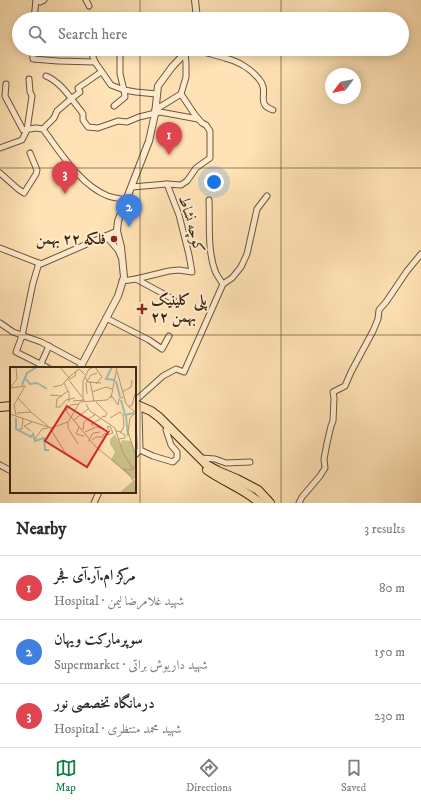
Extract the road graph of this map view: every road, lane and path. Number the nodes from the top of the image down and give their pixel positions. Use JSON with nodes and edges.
{"nodes":[{"id":1,"x":36,"y":0,"type":"edge"},
{"id":2,"x":44,"y":0,"type":"edge"},
{"id":3,"x":86,"y":0,"type":"edge"},
{"id":4,"x":89,"y":6,"type":"dead end"},
{"id":5,"x":35,"y":12,"type":"edge"},
{"id":6,"x":33,"y":56,"type":"edge"},
{"id":7,"x":93,"y":56,"type":"edge"},
{"id":8,"x":120,"y":56,"type":"edge"},
{"id":9,"x":182,"y":56,"type":"edge"},
{"id":10,"x":187,"y":56,"type":"edge"},
{"id":11,"x":217,"y":56,"type":"edge"},
{"id":12,"x":95,"y":62,"type":"junction"},
{"id":13,"x":101,"y":72,"type":"junction"},
{"id":14,"x":46,"y":76,"type":"dead end"},
{"id":15,"x":29,"y":79,"type":"dead end"},
{"id":16,"x":6,"y":84,"type":"dead end"},
{"id":17,"x":124,"y":90,"type":"junction"},
{"id":18,"x":157,"y":94,"type":"junction"},
{"id":19,"x":181,"y":94,"type":"junction"},
{"id":20,"x":71,"y":99,"type":"junction"},
{"id":21,"x":114,"y":106,"type":"dead end"},
{"id":22,"x":273,"y":110,"type":"dead end"},
{"id":23,"x":155,"y":112,"type":"junction"},
{"id":24,"x":198,"y":119,"type":"junction"},
{"id":25,"x":43,"y":129,"type":"junction"},
{"id":26,"x":27,"y":130,"type":"junction"},
{"id":27,"x":0,"y":148,"type":"edge"},
{"id":28,"x":30,"y":153,"type":"dead end"},
{"id":29,"x":1,"y":176,"type":"edge"},
{"id":30,"x":167,"y":184,"type":"junction"},
{"id":31,"x":132,"y":187,"type":"junction"},
{"id":32,"x":267,"y":196,"type":"dead end"},
{"id":33,"x":127,"y":200,"type":"junction"},
{"id":34,"x":209,"y":200,"type":"dead end"},
{"id":35,"x":117,"y":231,"type":"junction"},
{"id":36,"x":106,"y":236,"type":"junction"},
{"id":37,"x":0,"y":248,"type":"edge"},
{"id":38,"x":420,"y":254,"type":"edge"},
{"id":39,"x":123,"y":260,"type":"junction"},
{"id":40,"x":39,"y":263,"type":"junction"},
{"id":41,"x":136,"y":279,"type":"junction"},
{"id":42,"x":122,"y":281,"type":"junction"},
{"id":43,"x":223,"y":284,"type":"junction"},
{"id":44,"x":173,"y":299,"type":"dead end"},
{"id":45,"x":106,"y":318,"type":"junction"},
{"id":46,"x":0,"y":323,"type":"edge"},
{"id":47,"x":22,"y":336,"type":"junction"},
{"id":48,"x":169,"y":336,"type":"dead end"},
{"id":49,"x":49,"y":346,"type":"junction"},
{"id":50,"x":40,"y":366,"type":"edge"},
{"id":51,"x":81,"y":366,"type":"edge"},
{"id":52,"x":10,"y":406,"type":"edge"},
{"id":53,"x":136,"y":406,"type":"edge"},
{"id":54,"x":0,"y":407,"type":"edge"},
{"id":55,"x":10,"y":410,"type":"edge"},
{"id":56,"x":0,"y":411,"type":"edge"},
{"id":57,"x":165,"y":428,"type":"junction"},
{"id":58,"x":140,"y":450,"type":"junction"},
{"id":59,"x":136,"y":454,"type":"edge"},
{"id":60,"x":200,"y":458,"type":"junction"},
{"id":61,"x":250,"y":462,"type":"dead end"},
{"id":62,"x":0,"y":465,"type":"edge"},
{"id":63,"x":10,"y":470,"type":"edge"},
{"id":64,"x":99,"y":493,"type":"edge"},
{"id":65,"x":94,"y":503,"type":"edge"},
{"id":66,"x":260,"y":503,"type":"edge"},
{"id":67,"x":270,"y":503,"type":"edge"},
{"id":68,"x":299,"y":503,"type":"edge"}],
"edges":[{"from":1,"to":2,"type":"street"},
{"from":1,"to":5,"type":"street"},
{"from":3,"to":4,"type":"street"},
{"from":6,"to":12,"type":"street"},
{"from":7,"to":12,"type":"street"},
{"from":8,"to":17,"type":"street"},
{"from":9,"to":18,"type":"street"},
{"from":10,"to":19,"type":"street"},
{"from":11,"to":22,"type":"street"},
{"from":12,"to":13,"type":"street"},
{"from":13,"to":17,"type":"street"},
{"from":13,"to":20,"type":"street"},
{"from":14,"to":20,"type":"street"},
{"from":15,"to":26,"type":"street"},
{"from":16,"to":26,"type":"street"},
{"from":17,"to":18,"type":"street"},
{"from":17,"to":21,"type":"street"},
{"from":18,"to":23,"type":"street"},
{"from":19,"to":23,"type":"street"},
{"from":19,"to":24,"type":"street"},
{"from":20,"to":23,"type":"street"},
{"from":20,"to":25,"type":"street"},
{"from":23,"to":24,"type":"street"},
{"from":23,"to":31,"type":"street"},
{"from":24,"to":30,"type":"street"},
{"from":25,"to":26,"type":"street"},
{"from":25,"to":33,"type":"street"},
{"from":26,"to":27,"type":"street"},
{"from":28,"to":29,"type":"street"},
{"from":30,"to":31,"type":"street"},
{"from":30,"to":41,"type":"street","name":"کوچه نشاط"},
{"from":31,"to":33,"type":"street"},
{"from":32,"to":43,"type":"street"},
{"from":33,"to":35,"type":"street"},
{"from":34,"to":43,"type":"street"},
{"from":35,"to":36,"type":"street"},
{"from":35,"to":39,"type":"street"},
{"from":36,"to":39,"type":"street"},
{"from":36,"to":40,"type":"street"},
{"from":37,"to":40,"type":"street"},
{"from":38,"to":68,"type":"street"},
{"from":39,"to":42,"type":"street"},
{"from":40,"to":47,"type":"street"},
{"from":41,"to":42,"type":"street","name":"کوچه نشاط"},
{"from":41,"to":44,"type":"street"},
{"from":42,"to":45,"type":"street"},
{"from":43,"to":53,"type":"street"},
{"from":45,"to":48,"type":"street"},
{"from":45,"to":51,"type":"street"},
{"from":46,"to":47,"type":"street"},
{"from":47,"to":49,"type":"street"},
{"from":47,"to":50,"type":"street"},
{"from":49,"to":50,"type":"street"},
{"from":49,"to":51,"type":"street"},
{"from":52,"to":54,"type":"main road"},
{"from":53,"to":57,"type":"main road"},
{"from":53,"to":58,"type":"street"},
{"from":55,"to":56,"type":"main road"},
{"from":57,"to":58,"type":"street"},
{"from":57,"to":60,"type":"main road"},
{"from":57,"to":66,"type":"main road"},
{"from":58,"to":59,"type":"street"},
{"from":60,"to":61,"type":"street"},
{"from":60,"to":67,"type":"main road"},
{"from":62,"to":63,"type":"street"},
{"from":64,"to":65,"type":"street"}]}
